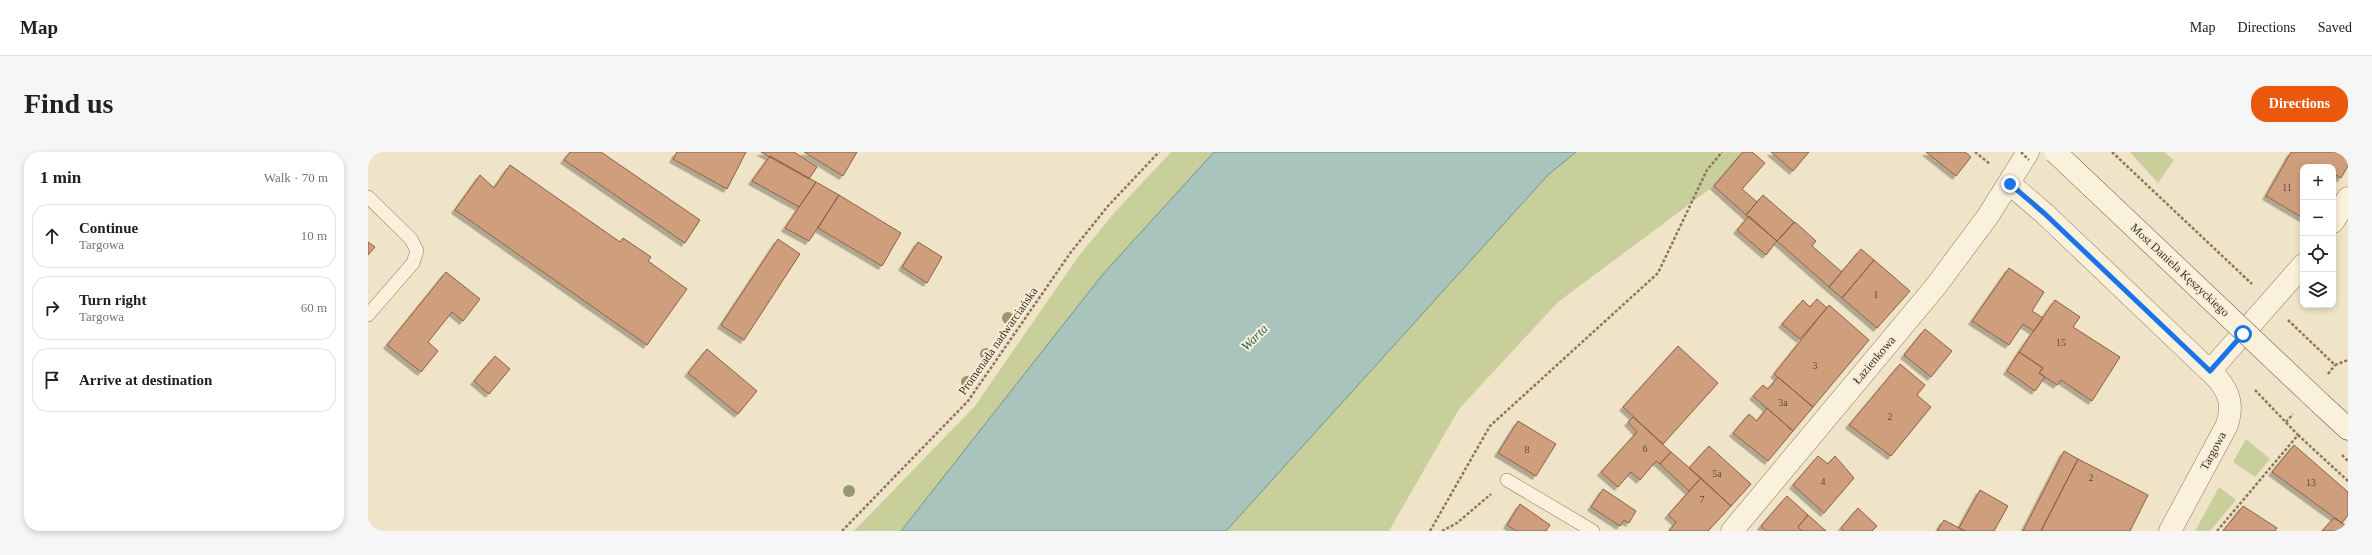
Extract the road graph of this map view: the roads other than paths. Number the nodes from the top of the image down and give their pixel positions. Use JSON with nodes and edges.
{"nodes":[{"id":1,"x":2028,"y":152,"type":"edge"},
{"id":2,"x":2056,"y":152,"type":"edge"},
{"id":3,"x":2003,"y":176,"type":"junction"},
{"id":4,"x":368,"y":197,"type":"edge"},
{"id":5,"x":2348,"y":198,"type":"edge"},
{"id":6,"x":2336,"y":217,"type":"edge"},
{"id":7,"x":2300,"y":268,"type":"edge"},
{"id":8,"x":368,"y":315,"type":"edge"},
{"id":9,"x":2210,"y":371,"type":"junction"},
{"id":10,"x":2348,"y":429,"type":"edge"},
{"id":11,"x":1507,"y":480,"type":"road end"},
{"id":12,"x":1593,"y":531,"type":"edge"},
{"id":13,"x":1732,"y":531,"type":"edge"},
{"id":14,"x":2170,"y":531,"type":"edge"}],
"edges":[{"from":1,"to":3,"type":"street","name":"Łazienkowa"},
{"from":2,"to":10,"type":"street","name":"Most Daniela Kęszyckiego","bridge":true},
{"from":3,"to":9,"type":"street","name":"Targowa"},
{"from":3,"to":13,"type":"street","name":"Łazienkowa"},
{"from":4,"to":8,"type":"lane"},
{"from":5,"to":6,"type":"street"},
{"from":7,"to":9,"type":"street"},
{"from":9,"to":14,"type":"street","name":"Targowa"},
{"from":11,"to":12,"type":"lane"}]}
